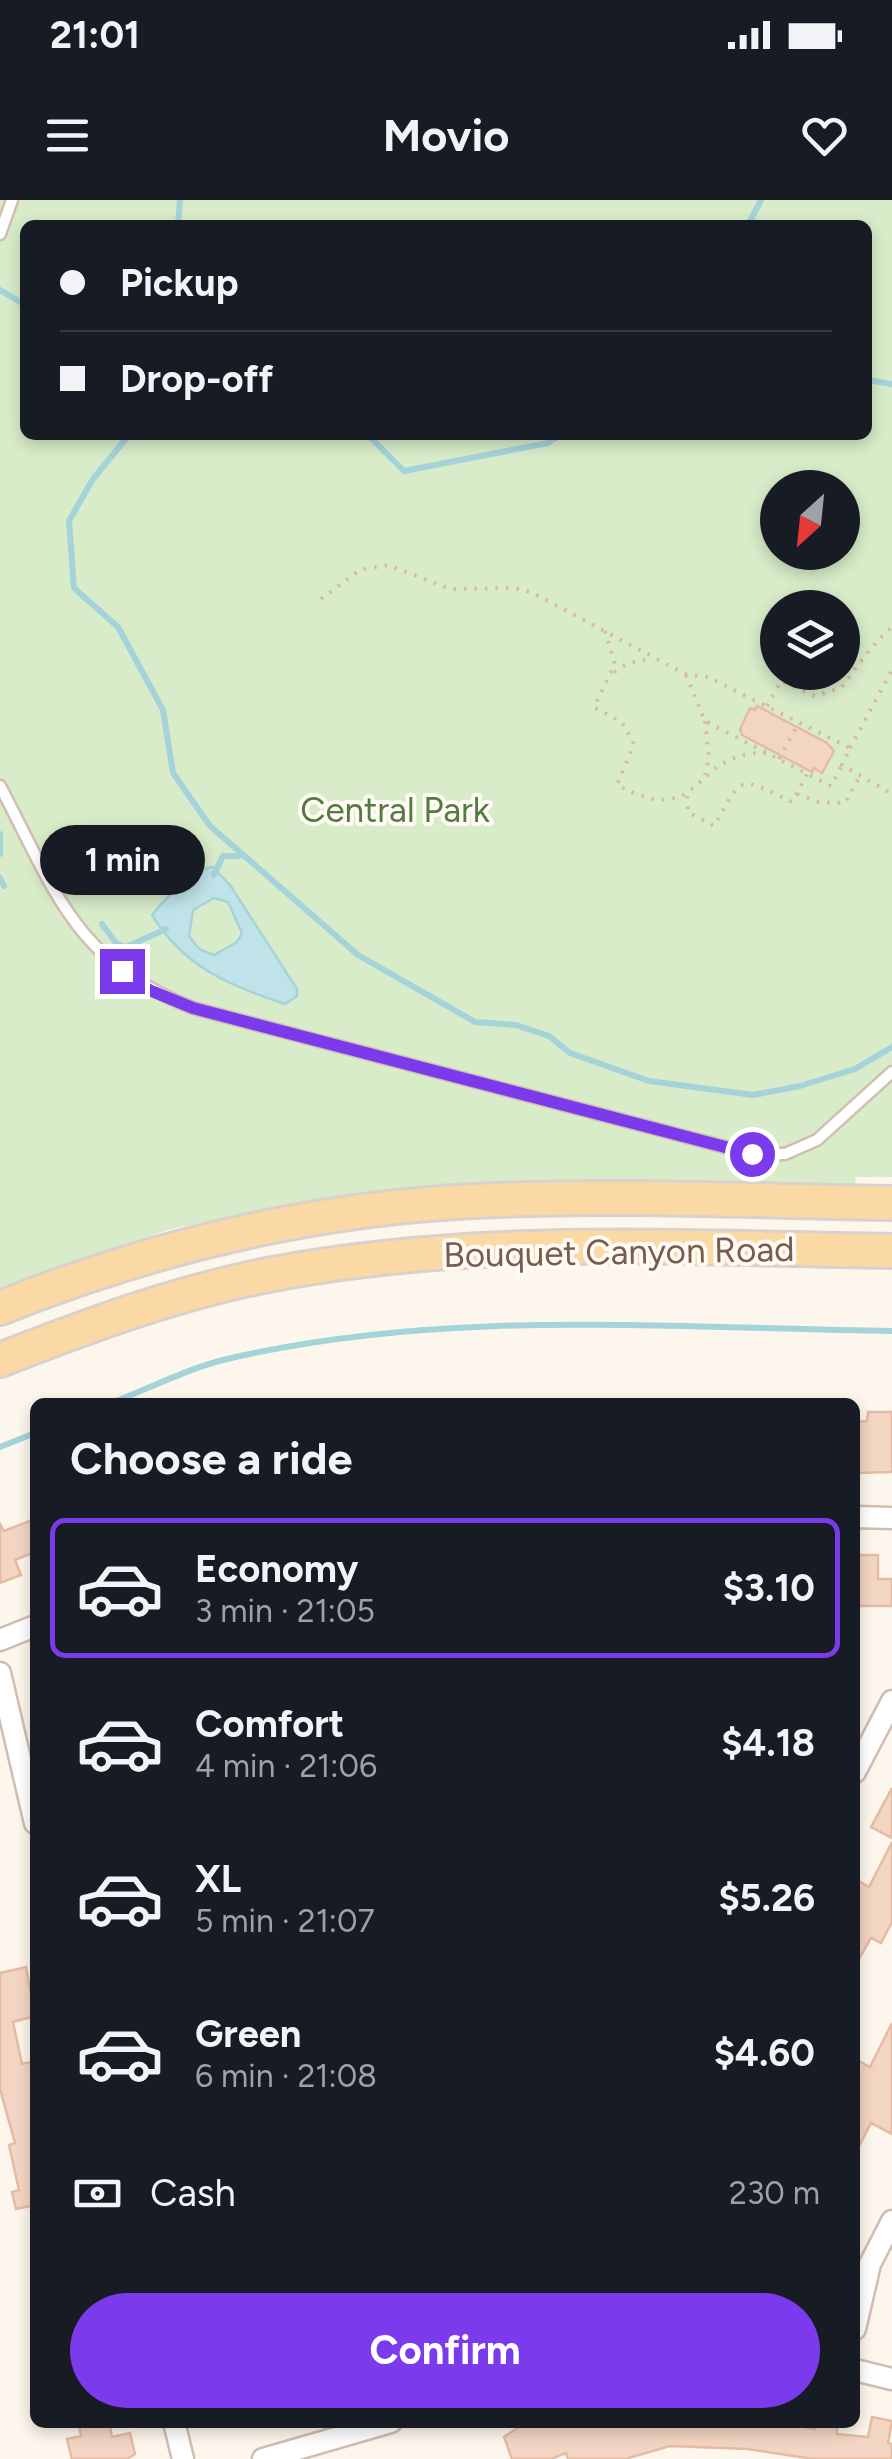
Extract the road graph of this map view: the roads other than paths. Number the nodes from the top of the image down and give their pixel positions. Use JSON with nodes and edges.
{"nodes":[{"id":1,"x":12,"y":200,"type":"edge"},
{"id":2,"x":0,"y":234,"type":"edge"},
{"id":3,"x":0,"y":786,"type":"edge"},
{"id":4,"x":892,"y":1072,"type":"edge"},
{"id":5,"x":892,"y":1202,"type":"edge"},
{"id":6,"x":892,"y":1250,"type":"edge"},
{"id":7,"x":0,"y":1308,"type":"edge"},
{"id":8,"x":0,"y":1360,"type":"edge"},
{"id":9,"x":860,"y":1517,"type":"edge"},
{"id":10,"x":892,"y":1518,"type":"edge"},
{"id":11,"x":30,"y":1628,"type":"edge"},
{"id":12,"x":0,"y":1640,"type":"edge"},
{"id":13,"x":0,"y":1673,"type":"edge"},
{"id":14,"x":892,"y":1701,"type":"edge"},
{"id":15,"x":860,"y":1762,"type":"edge"},
{"id":16,"x":30,"y":1802,"type":"edge"},
{"id":17,"x":892,"y":2221,"type":"edge"},
{"id":18,"x":860,"y":2307,"type":"edge"},
{"id":19,"x":860,"y":2371,"type":"edge"},
{"id":20,"x":892,"y":2379,"type":"edge"},
{"id":21,"x":175,"y":2428,"type":"edge"},
{"id":22,"x":370,"y":2428,"type":"edge"},
{"id":23,"x":183,"y":2459,"type":"edge"},
{"id":24,"x":264,"y":2459,"type":"edge"}],
"edges":[{"from":1,"to":2,"type":"lane"},
{"from":3,"to":4,"type":"lane"},
{"from":5,"to":7,"type":"main road","name":"Bouquet Canyon Road"},
{"from":6,"to":8,"type":"main road","name":"Bouquet Canyon Road"},
{"from":9,"to":10,"type":"street"},
{"from":11,"to":12,"type":"street"},
{"from":13,"to":16,"type":"street"},
{"from":14,"to":15,"type":"street"},
{"from":17,"to":18,"type":"street"},
{"from":19,"to":20,"type":"street"},
{"from":21,"to":23,"type":"street"},
{"from":22,"to":24,"type":"street"}]}
